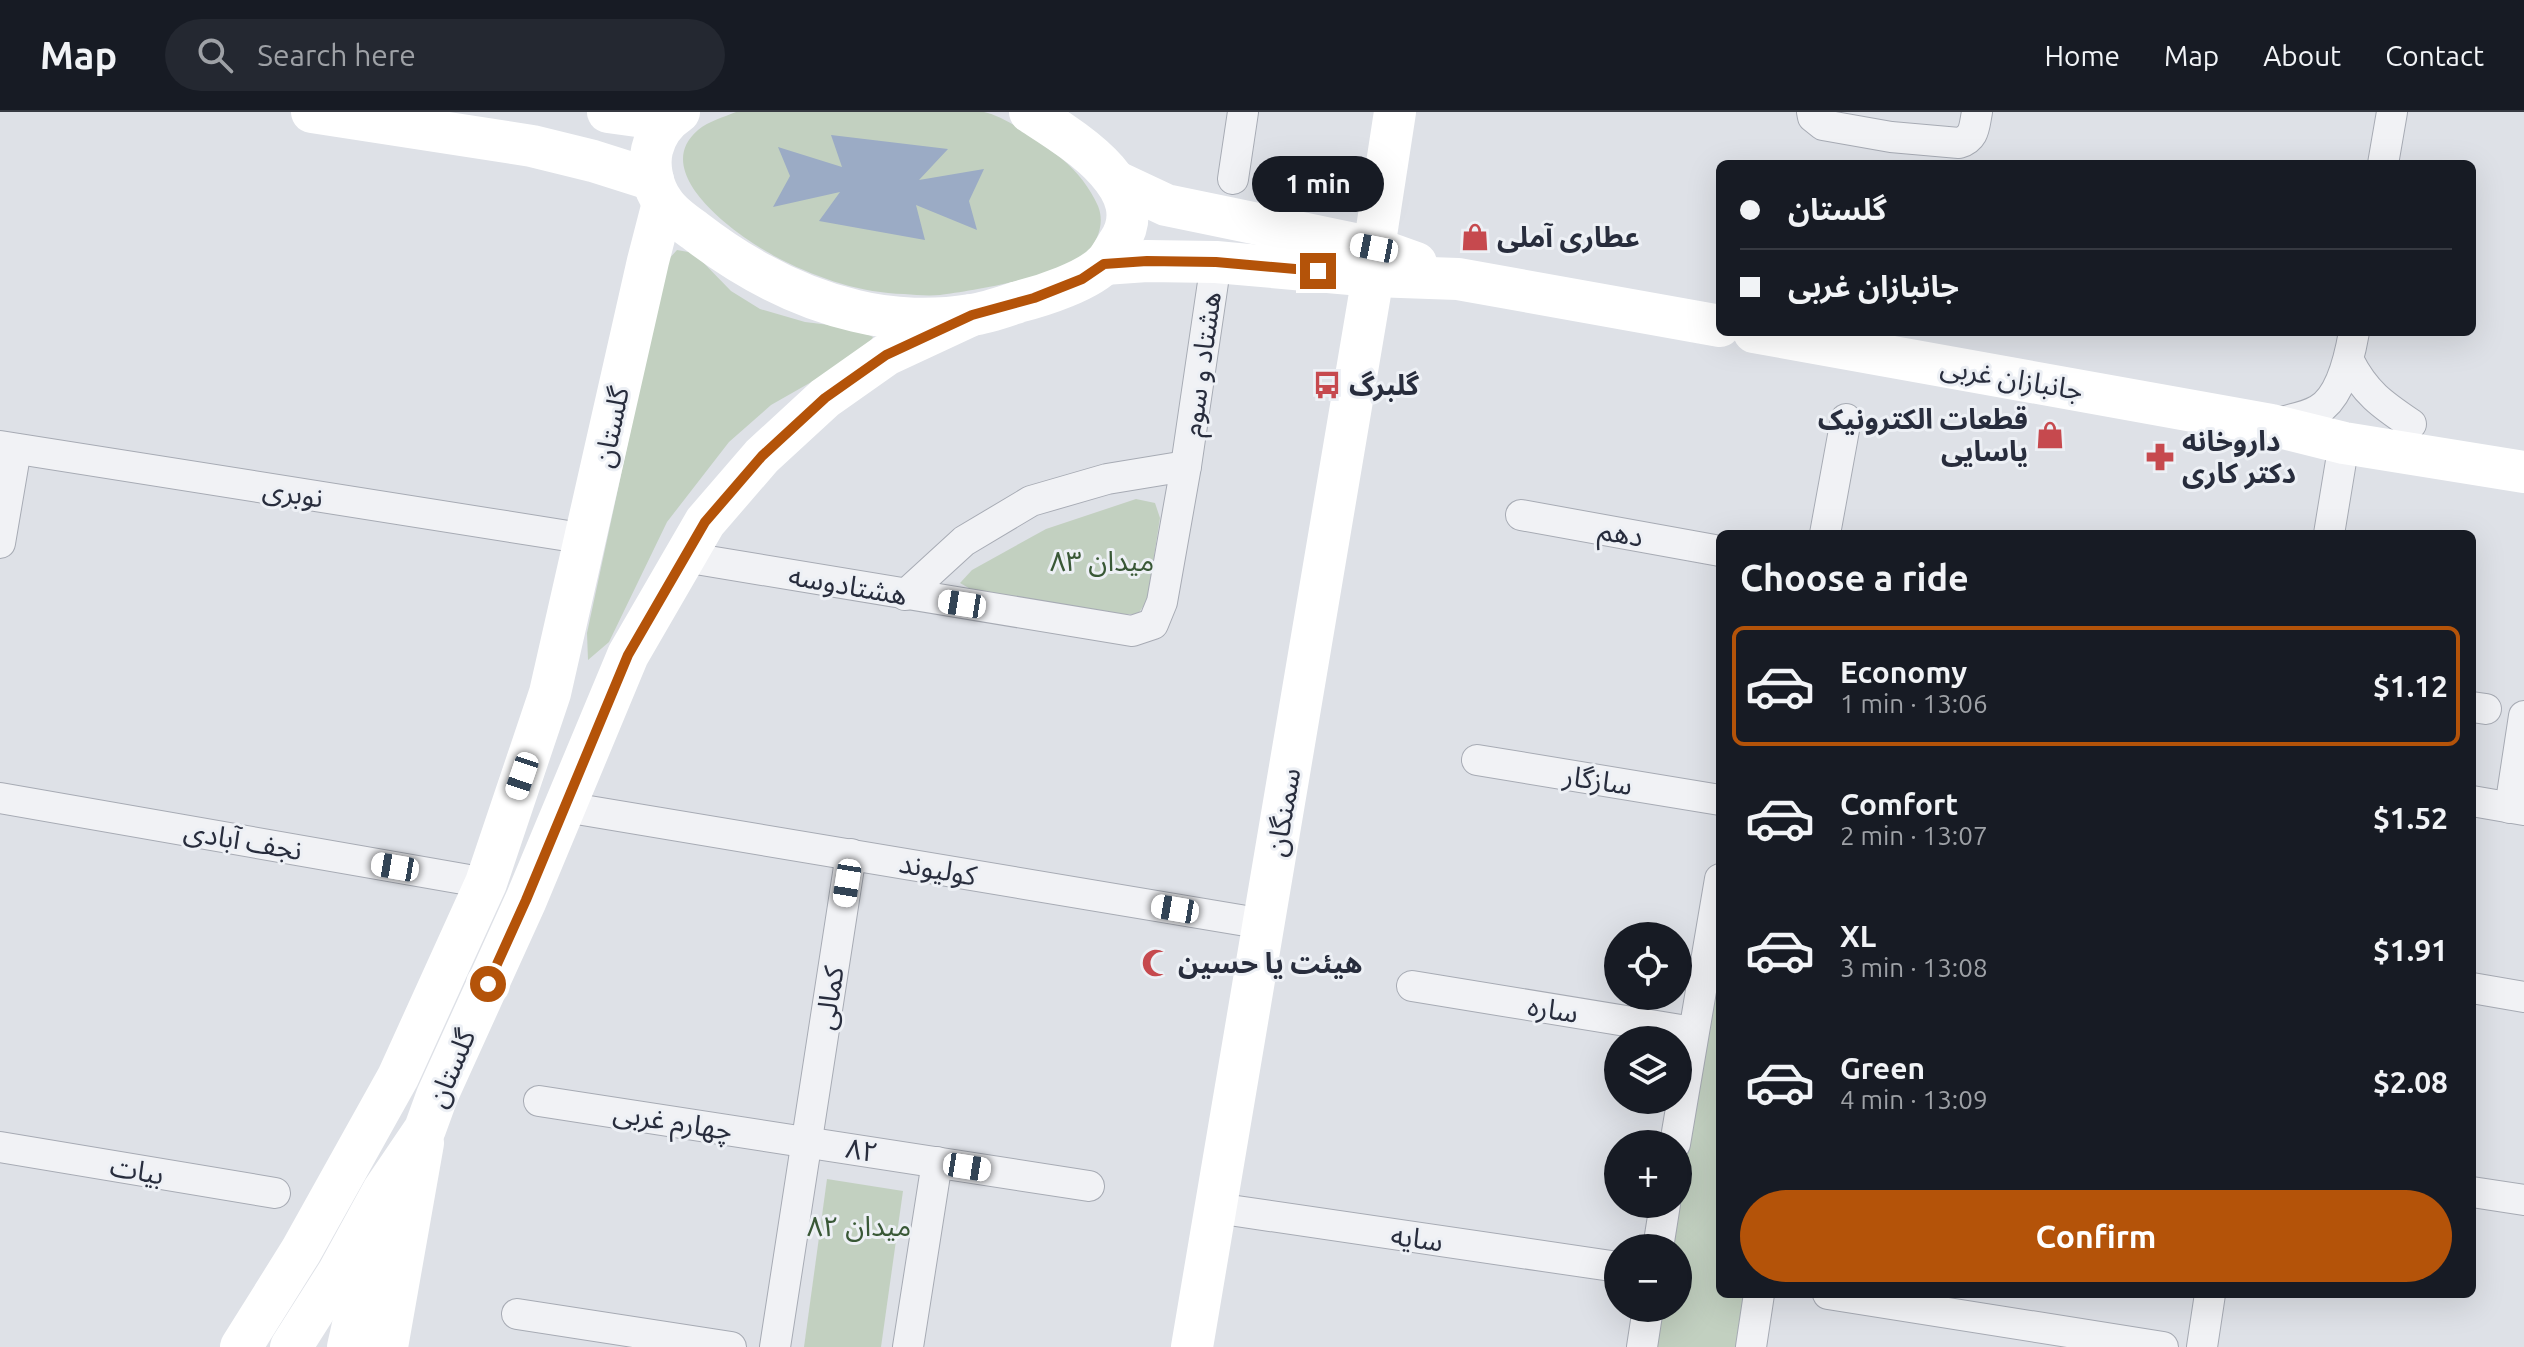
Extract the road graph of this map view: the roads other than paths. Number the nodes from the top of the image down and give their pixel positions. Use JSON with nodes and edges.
{"nodes":[{"id":1,"x":312,"y":112,"type":"edge"},
{"id":2,"x":608,"y":112,"type":"edge"},
{"id":3,"x":1030,"y":112,"type":"edge"},
{"id":4,"x":1243,"y":112,"type":"edge"},
{"id":5,"x":1395,"y":112,"type":"edge"},
{"id":6,"x":1812,"y":112,"type":"edge"},
{"id":7,"x":1977,"y":112,"type":"edge"},
{"id":8,"x":2392,"y":112,"type":"edge"},
{"id":9,"x":673,"y":116,"type":"edge"},
{"id":10,"x":1888,"y":150,"type":"edge"},
{"id":11,"x":2384,"y":160,"type":"edge"},
{"id":12,"x":1233,"y":179,"type":"dead end"},
{"id":13,"x":1117,"y":182,"type":"junction"},
{"id":14,"x":658,"y":191,"type":"junction"},
{"id":15,"x":1216,"y":262,"type":"junction"},
{"id":16,"x":1373,"y":262,"type":"junction"},
{"id":17,"x":1104,"y":264,"type":"junction"},
{"id":18,"x":972,"y":315,"type":"junction"},
{"id":19,"x":1716,"y":325,"type":"edge"},
{"id":20,"x":1776,"y":336,"type":"edge"},
{"id":21,"x":2352,"y":347,"type":"edge"},
{"id":22,"x":1846,"y":419,"type":"dead end"},
{"id":23,"x":2411,"y":424,"type":"junction"},
{"id":24,"x":2271,"y":425,"type":"junction"},
{"id":25,"x":2344,"y":443,"type":"junction"},
{"id":26,"x":2524,"y":443,"type":"edge"},
{"id":27,"x":8,"y":447,"type":"edge"},
{"id":28,"x":1186,"y":466,"type":"junction"},
{"id":29,"x":2524,"y":472,"type":"edge"},
{"id":30,"x":1521,"y":515,"type":"dead end"},
{"id":31,"x":1826,"y":530,"type":"edge"},
{"id":32,"x":2330,"y":530,"type":"edge"},
{"id":33,"x":587,"y":539,"type":"junction"},
{"id":34,"x":0,"y":543,"type":"edge"},
{"id":35,"x":1716,"y":550,"type":"edge"},
{"id":36,"x":684,"y":557,"type":"junction"},
{"id":37,"x":905,"y":595,"type":"junction"},
{"id":38,"x":1153,"y":624,"type":"joint"},
{"id":39,"x":2524,"y":716,"type":"edge"},
{"id":40,"x":1477,"y":760,"type":"dead end"},
{"id":41,"x":0,"y":798,"type":"edge"},
{"id":42,"x":1716,"y":799,"type":"edge"},
{"id":43,"x":2476,"y":802,"type":"edge"},
{"id":44,"x":565,"y":807,"type":"junction"},
{"id":45,"x":2517,"y":809,"type":"edge"},
{"id":46,"x":851,"y":854,"type":"junction"},
{"id":47,"x":486,"y":883,"type":"junction"},
{"id":48,"x":1716,"y":902,"type":"edge"},
{"id":49,"x":1264,"y":924,"type":"junction"},
{"id":50,"x":1412,"y":986,"type":"dead end"},
{"id":51,"x":2476,"y":989,"type":"edge"},
{"id":52,"x":2524,"y":997,"type":"edge"},
{"id":53,"x":1693,"y":1032,"type":"junction"},
{"id":54,"x":539,"y":1101,"type":"dead end"},
{"id":55,"x":425,"y":1129,"type":"junction"},
{"id":56,"x":1677,"y":1130,"type":"edge"},
{"id":57,"x":807,"y":1142,"type":"junction"},
{"id":58,"x":0,"y":1147,"type":"edge"},
{"id":59,"x":354,"y":1156,"type":"junction"},
{"id":60,"x":937,"y":1162,"type":"junction"},
{"id":61,"x":1089,"y":1186,"type":"dead end"},
{"id":62,"x":383,"y":1191,"type":"junction"},
{"id":63,"x":275,"y":1193,"type":"dead end"},
{"id":64,"x":2476,"y":1193,"type":"edge"},
{"id":65,"x":2524,"y":1200,"type":"edge"},
{"id":66,"x":1216,"y":1208,"type":"junction"},
{"id":67,"x":1604,"y":1265,"type":"edge"},
{"id":68,"x":1758,"y":1298,"type":"edge"},
{"id":69,"x":1853,"y":1298,"type":"edge"},
{"id":70,"x":2209,"y":1298,"type":"edge"},
{"id":71,"x":517,"y":1314,"type":"dead end"},
{"id":72,"x":1646,"y":1322,"type":"edge"},
{"id":73,"x":241,"y":1347,"type":"edge"},
{"id":74,"x":291,"y":1347,"type":"edge"},
{"id":75,"x":348,"y":1347,"type":"edge"},
{"id":76,"x":387,"y":1347,"type":"edge"},
{"id":77,"x":731,"y":1347,"type":"edge"},
{"id":78,"x":775,"y":1347,"type":"edge"},
{"id":79,"x":908,"y":1347,"type":"edge"},
{"id":80,"x":1192,"y":1347,"type":"edge"},
{"id":81,"x":1642,"y":1347,"type":"edge"},
{"id":82,"x":1751,"y":1347,"type":"edge"},
{"id":83,"x":2163,"y":1347,"type":"edge"},
{"id":84,"x":2202,"y":1347,"type":"edge"}],
"edges":[{"from":1,"to":14,"type":"main road"},
{"from":2,"to":9,"type":"main road"},
{"from":3,"to":13,"type":"main road"},
{"from":4,"to":12,"type":"street"},
{"from":5,"to":16,"type":"main road","name":"سمنگان"},
{"from":6,"to":10,"type":"street"},
{"from":7,"to":10,"type":"street"},
{"from":8,"to":11,"type":"street"},
{"from":9,"to":14,"type":"main road","name":"گلستان"},
{"from":13,"to":16,"type":"main road"},
{"from":13,"to":17,"type":"main road"},
{"from":14,"to":18,"type":"main road"},
{"from":14,"to":33,"type":"main road","name":"گلستان"},
{"from":15,"to":16,"type":"main road"},
{"from":15,"to":17,"type":"main road"},
{"from":15,"to":28,"type":"street","name":"هشتاد و سوم"},
{"from":16,"to":19,"type":"main road"},
{"from":16,"to":49,"type":"main road","name":"سمنگان"},
{"from":17,"to":18,"type":"main road"},
{"from":18,"to":36,"type":"main road","name":"گلستان"},
{"from":20,"to":24,"type":"main road","name":"جانبازان غربی"},
{"from":21,"to":23,"type":"street"},
{"from":21,"to":24,"type":"street","name":"جانبازان غربی"},
{"from":22,"to":31,"type":"street"},
{"from":23,"to":25,"type":"main road"},
{"from":23,"to":26,"type":"main road"},
{"from":24,"to":25,"type":"main road","name":"جانبازان غربی"},
{"from":25,"to":29,"type":"main road","name":"جانبازان غربی"},
{"from":25,"to":32,"type":"street"},
{"from":27,"to":33,"type":"street","name":"نوبری"},
{"from":27,"to":34,"type":"street"},
{"from":28,"to":37,"type":"street","name":"هشتاد و سوم"},
{"from":28,"to":38,"type":"street","name":"هشتاد و سوم"},
{"from":30,"to":35,"type":"street","name":"دهم"},
{"from":33,"to":47,"type":"main road","name":"گلستان"},
{"from":36,"to":37,"type":"street","name":"هشتادوسه"},
{"from":36,"to":44,"type":"main road","name":"گلستان"},
{"from":37,"to":38,"type":"street","name":"هشتادوسه"},
{"from":39,"to":45,"type":"street"},
{"from":40,"to":42,"type":"street","name":"سازگار"},
{"from":41,"to":47,"type":"street","name":"نجف آبادی"},
{"from":43,"to":45,"type":"street"},
{"from":44,"to":46,"type":"street","name":"کولیوند"},
{"from":44,"to":55,"type":"main road","name":"گلستان"},
{"from":46,"to":49,"type":"street","name":"کولیوند"},
{"from":46,"to":57,"type":"street","name":"کمالی"},
{"from":47,"to":59,"type":"main road","name":"گلستان"},
{"from":48,"to":53,"type":"street"},
{"from":49,"to":66,"type":"main road","name":"سمنگان"},
{"from":50,"to":53,"type":"street","name":"ساره"},
{"from":51,"to":52,"type":"street"},
{"from":53,"to":56,"type":"street"},
{"from":54,"to":57,"type":"street","name":"چهارم غربی"},
{"from":55,"to":62,"type":"main road","name":"گلستان"},
{"from":55,"to":76,"type":"main road"},
{"from":57,"to":60,"type":"street","name":"۸۲"},
{"from":57,"to":78,"type":"street","name":"۸۲"},
{"from":58,"to":63,"type":"street","name":"بیات"},
{"from":59,"to":62,"type":"main road"},
{"from":59,"to":73,"type":"main road","name":"گلستان"},
{"from":60,"to":61,"type":"street","name":"۸۲"},
{"from":60,"to":79,"type":"street"},
{"from":62,"to":74,"type":"main road","name":"گلستان"},
{"from":62,"to":75,"type":"main road"},
{"from":64,"to":65,"type":"street"},
{"from":66,"to":67,"type":"street","name":"سایه"},
{"from":66,"to":80,"type":"main road","name":"سمنگان"},
{"from":68,"to":82,"type":"street"},
{"from":69,"to":83,"type":"street"},
{"from":70,"to":84,"type":"street"},
{"from":71,"to":77,"type":"street"},
{"from":72,"to":81,"type":"street"}]}
